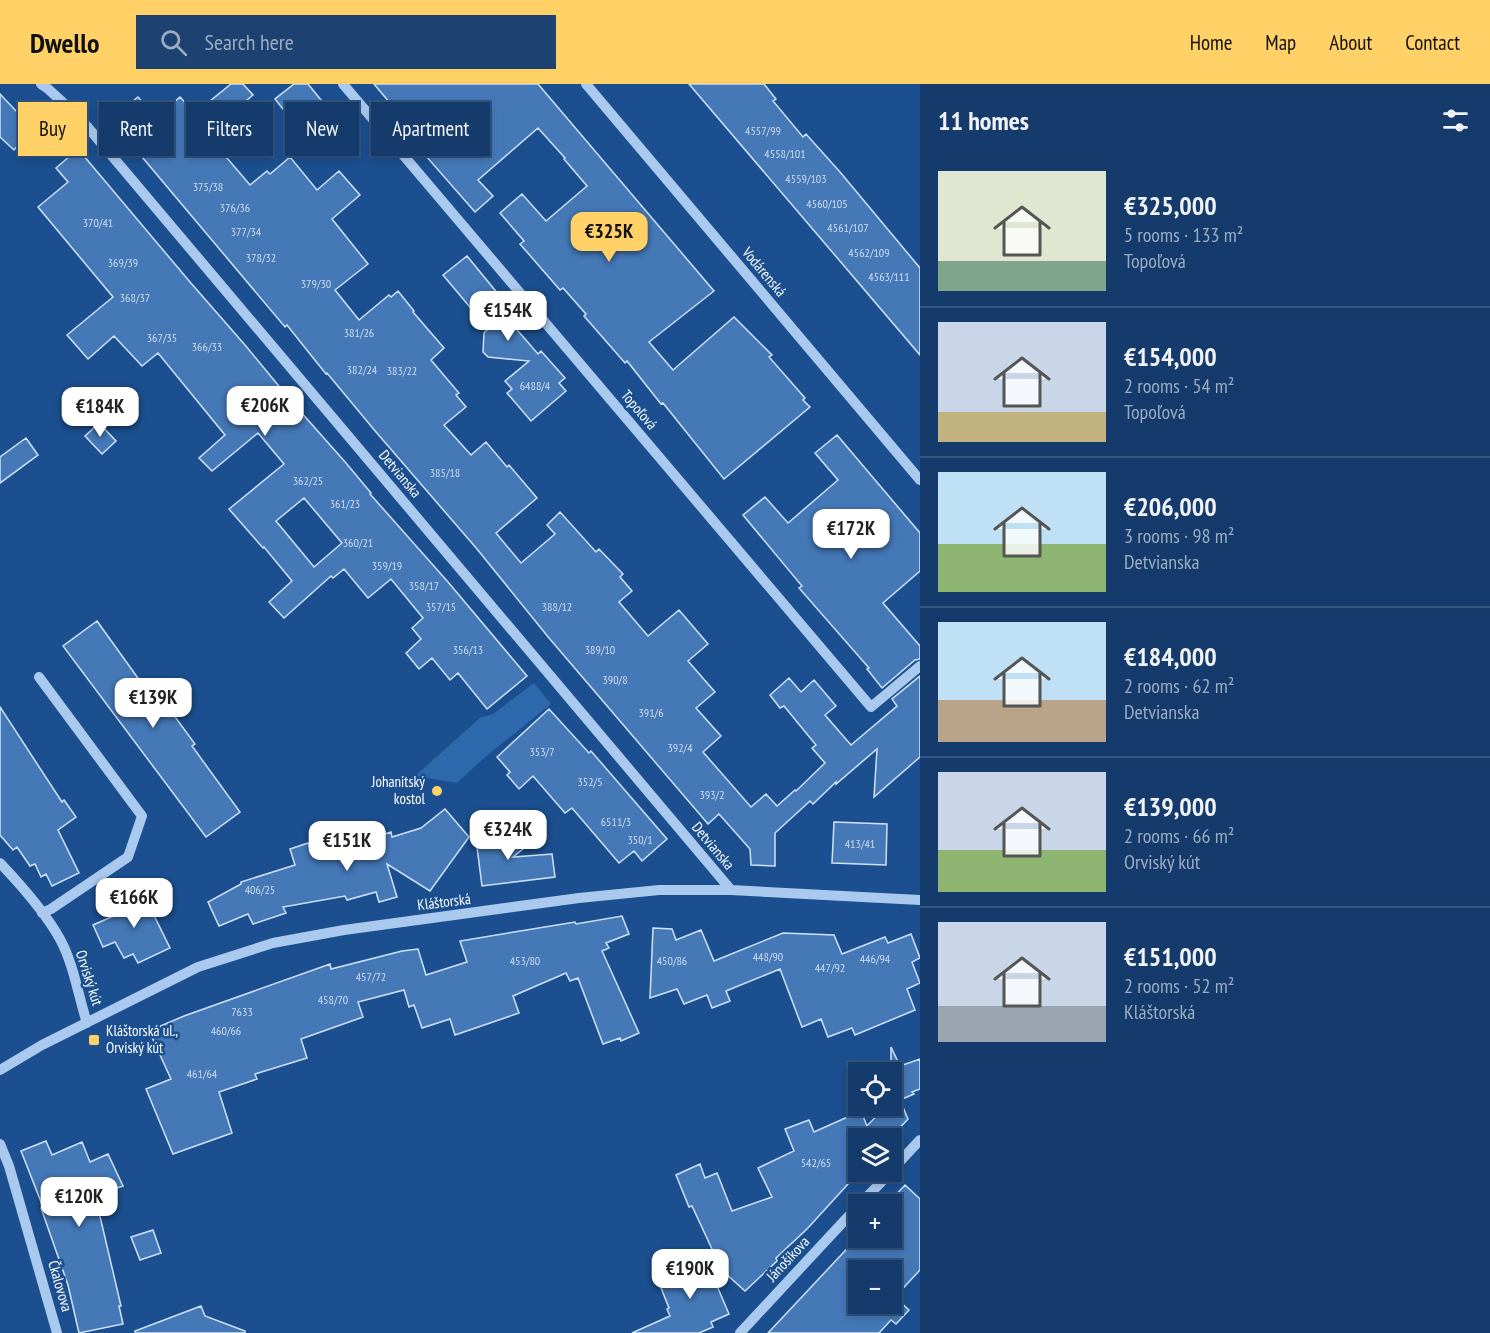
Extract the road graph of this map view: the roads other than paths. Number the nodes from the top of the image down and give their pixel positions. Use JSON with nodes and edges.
{"nodes":[{"id":1,"x":41,"y":84,"type":"edge"},
{"id":2,"x":343,"y":84,"type":"edge"},
{"id":3,"x":586,"y":84,"type":"edge"},
{"id":4,"x":920,"y":480,"type":"edge"},
{"id":5,"x":920,"y":666,"type":"edge"},
{"id":6,"x":39,"y":676,"type":"dead end"},
{"id":7,"x":0,"y":863,"type":"edge"},
{"id":8,"x":731,"y":890,"type":"junction"},
{"id":9,"x":920,"y":900,"type":"edge"},
{"id":10,"x":42,"y":913,"type":"junction"},
{"id":11,"x":87,"y":1023,"type":"junction"},
{"id":12,"x":0,"y":1070,"type":"edge"},
{"id":13,"x":920,"y":1140,"type":"edge"},
{"id":14,"x":0,"y":1144,"type":"edge"},
{"id":15,"x":902,"y":1159,"type":"edge"},
{"id":16,"x":881,"y":1182,"type":"edge"},
{"id":17,"x":869,"y":1194,"type":"edge"},
{"id":18,"x":848,"y":1217,"type":"edge"},
{"id":19,"x":57,"y":1333,"type":"edge"},
{"id":20,"x":740,"y":1333,"type":"edge"}],
"edges":[{"from":1,"to":8,"type":"street","name":"Detvianska"},
{"from":2,"to":5,"type":"street","name":"Topoľová"},
{"from":3,"to":4,"type":"street","name":"Vodárenská"},
{"from":6,"to":10,"type":"street"},
{"from":7,"to":10,"type":"street","name":"Orviský kút"},
{"from":8,"to":9,"type":"street","name":"Kláštorská"},
{"from":8,"to":11,"type":"street","name":"Kláštorská"},
{"from":10,"to":11,"type":"street","name":"Orviský kút"},
{"from":11,"to":12,"type":"street","name":"Kláštorská"},
{"from":13,"to":15,"type":"street","name":"Jánošíkova"},
{"from":14,"to":19,"type":"street","name":"Čkalovova"},
{"from":16,"to":17,"type":"street","name":"Jánošíkova"},
{"from":18,"to":20,"type":"street","name":"Jánošíkova"}]}
